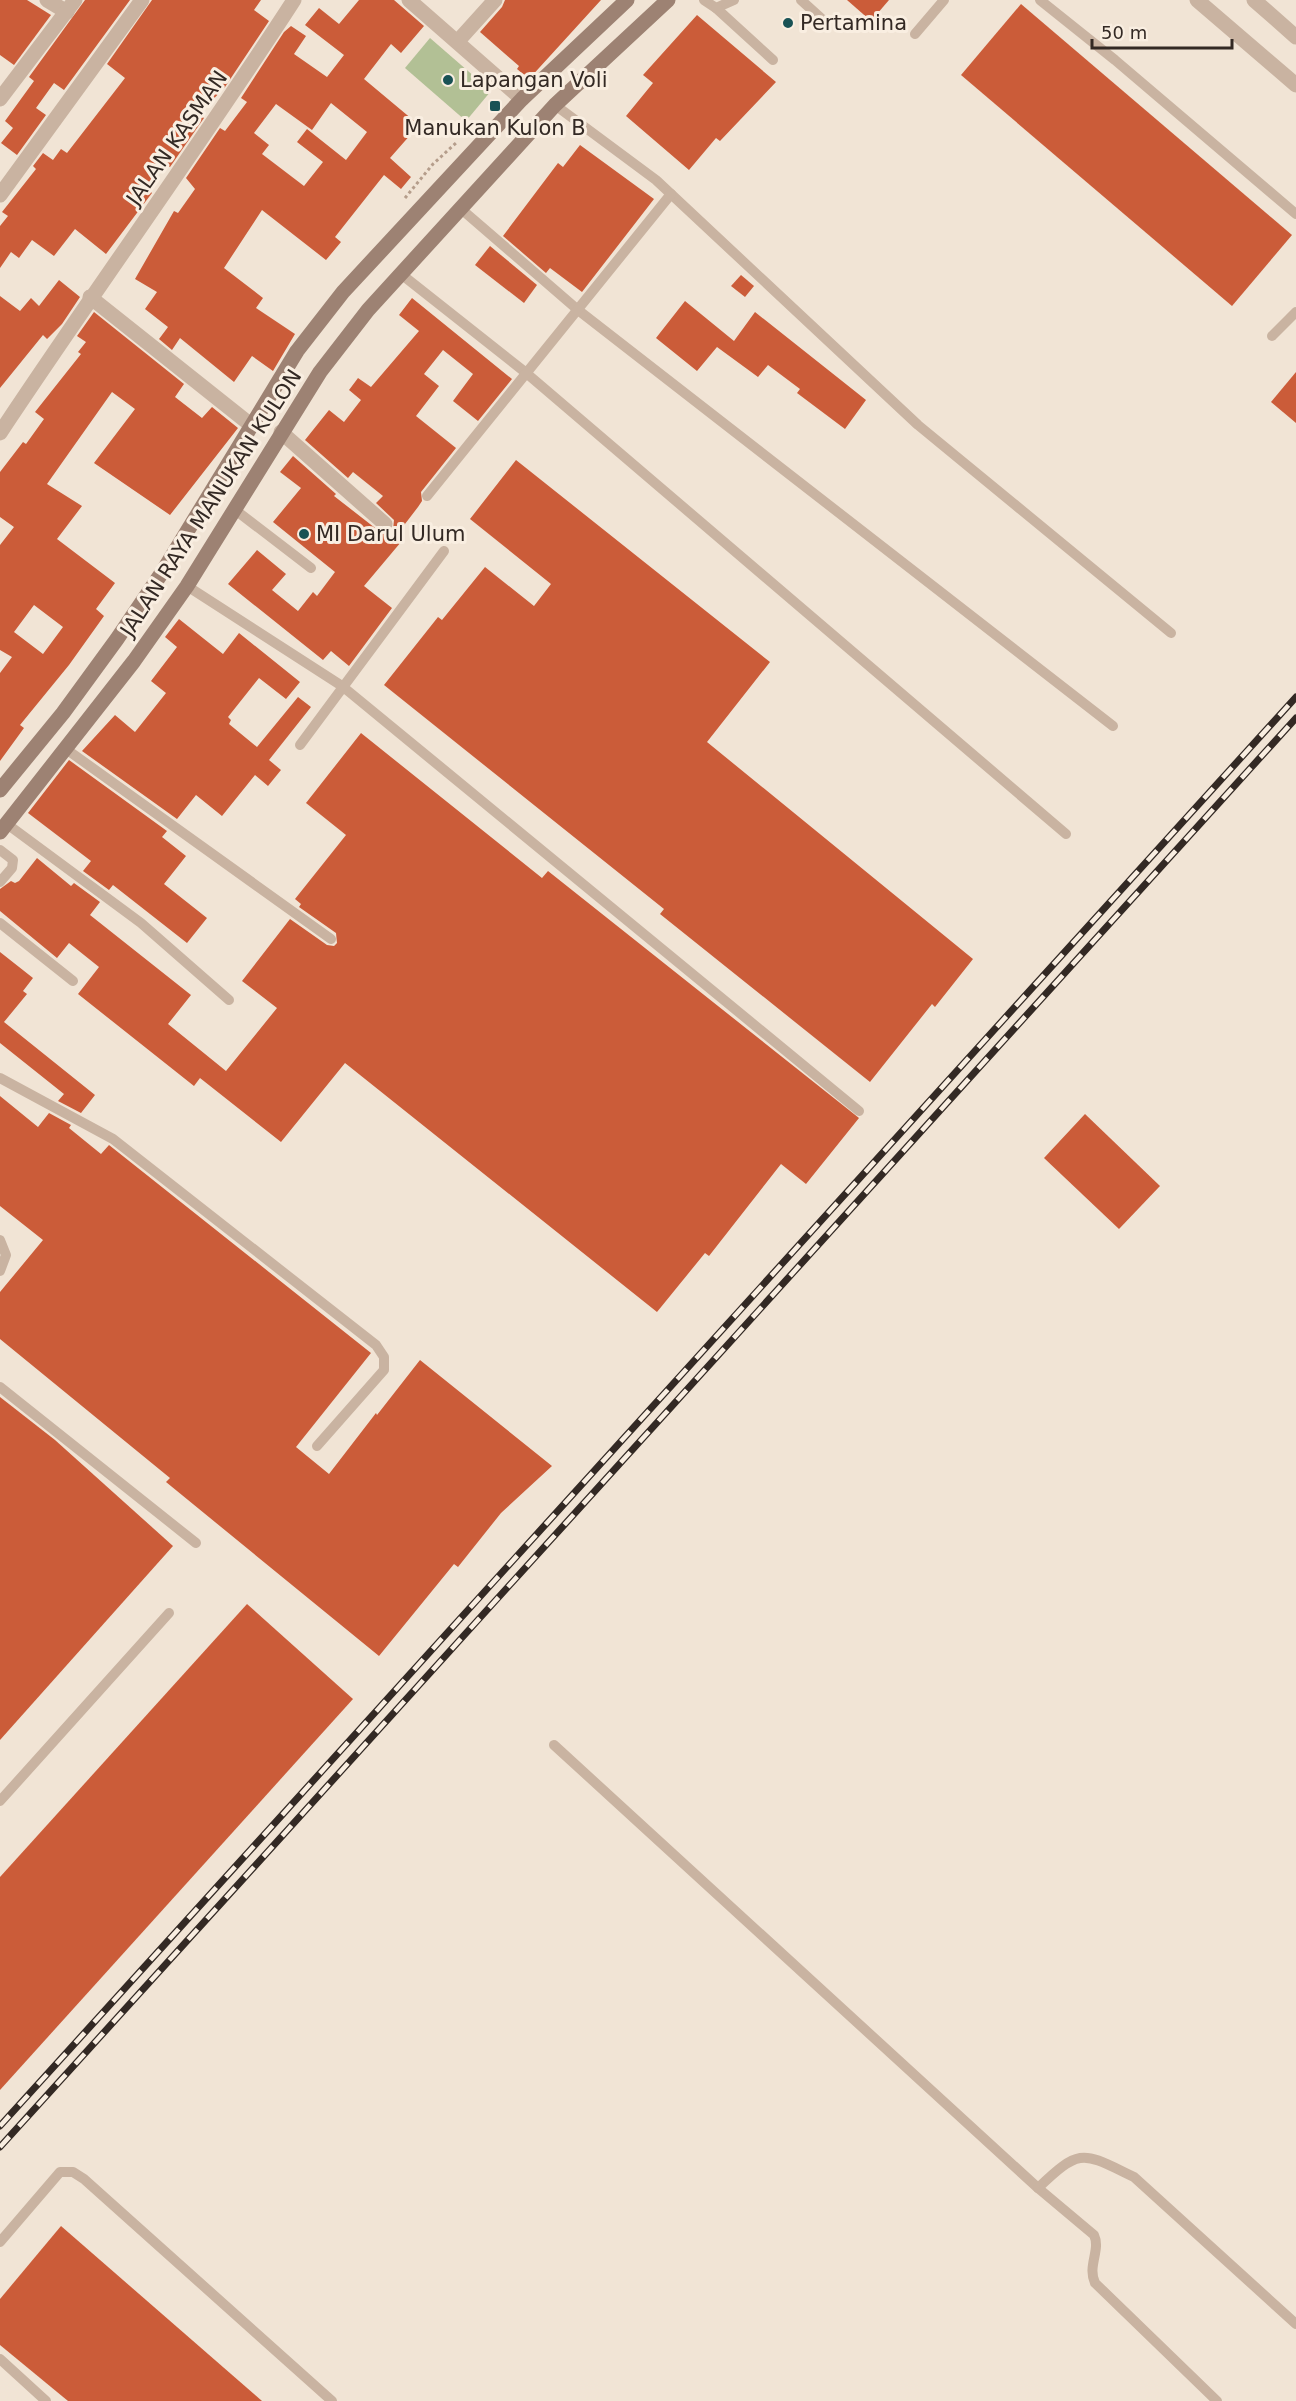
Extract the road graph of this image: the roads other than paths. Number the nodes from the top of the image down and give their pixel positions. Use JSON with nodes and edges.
{"nodes":[{"id":1,"x":47,"y":0,"type":"edge"},
{"id":2,"x":142,"y":0,"type":"edge"},
{"id":3,"x":294,"y":0,"type":"edge"},
{"id":4,"x":409,"y":0,"type":"edge"},
{"id":5,"x":495,"y":0,"type":"edge"},
{"id":6,"x":627,"y":0,"type":"edge"},
{"id":7,"x":668,"y":0,"type":"edge"},
{"id":8,"x":704,"y":0,"type":"edge"},
{"id":9,"x":734,"y":0,"type":"edge"},
{"id":10,"x":801,"y":0,"type":"edge"},
{"id":11,"x":944,"y":0,"type":"edge"},
{"id":12,"x":1040,"y":0,"type":"edge"},
{"id":13,"x":1197,"y":0,"type":"edge"},
{"id":14,"x":1254,"y":0,"type":"edge"},
{"id":15,"x":71,"y":6,"type":"edge"},
{"id":16,"x":716,"y":8,"type":"junction"},
{"id":17,"x":822,"y":20,"type":"dead end"},
{"id":18,"x":915,"y":34,"type":"dead end"},
{"id":19,"x":1296,"y":37,"type":"edge"},
{"id":20,"x":458,"y":41,"type":"junction"},
{"id":21,"x":773,"y":60,"type":"dead end"},
{"id":22,"x":1296,"y":85,"type":"edge"},
{"id":23,"x":3,"y":91,"type":"edge"},
{"id":24,"x":522,"y":99,"type":"junction"},
{"id":25,"x":555,"y":105,"type":"junction"},
{"id":26,"x":671,"y":194,"type":"junction"},
{"id":27,"x":0,"y":195,"type":"edge"},
{"id":28,"x":460,"y":208,"type":"junction"},
{"id":29,"x":1296,"y":213,"type":"edge"},
{"id":30,"x":401,"y":274,"type":"junction"},
{"id":31,"x":90,"y":297,"type":"junction"},
{"id":32,"x":578,"y":310,"type":"junction"},
{"id":33,"x":1296,"y":312,"type":"edge"},
{"id":34,"x":1272,"y":336,"type":"dead end"},
{"id":35,"x":525,"y":372,"type":"junction"},
{"id":36,"x":252,"y":426,"type":"junction"},
{"id":37,"x":281,"y":432,"type":"junction"},
{"id":38,"x":0,"y":434,"type":"edge"},
{"id":39,"x":211,"y":493,"type":"junction"},
{"id":40,"x":427,"y":496,"type":"dead end"},
{"id":41,"x":234,"y":508,"type":"junction"},
{"id":42,"x":385,"y":524,"type":"dead end"},
{"id":43,"x":444,"y":550,"type":"dead end"},
{"id":44,"x":311,"y":568,"type":"dead end"},
{"id":45,"x":187,"y":586,"type":"junction"},
{"id":46,"x":1171,"y":633,"type":"dead end"},
{"id":47,"x":342,"y":686,"type":"junction"},
{"id":48,"x":1113,"y":726,"type":"dead end"},
{"id":49,"x":300,"y":745,"type":"dead end"},
{"id":50,"x":66,"y":748,"type":"junction"},
{"id":51,"x":3,"y":781,"type":"edge"},
{"id":52,"x":4,"y":828,"type":"edge"},
{"id":53,"x":1066,"y":834,"type":"dead end"},
{"id":54,"x":0,"y":850,"type":"edge"},
{"id":55,"x":0,"y":882,"type":"edge"},
{"id":56,"x":0,"y":923,"type":"edge"},
{"id":57,"x":331,"y":939,"type":"dead end"},
{"id":58,"x":73,"y":981,"type":"dead end"},
{"id":59,"x":228,"y":1000,"type":"dead end"},
{"id":60,"x":0,"y":1078,"type":"edge"},
{"id":61,"x":859,"y":1111,"type":"dead end"},
{"id":62,"x":0,"y":1240,"type":"edge"},
{"id":63,"x":0,"y":1271,"type":"edge"},
{"id":64,"x":0,"y":1388,"type":"edge"},
{"id":65,"x":317,"y":1446,"type":"dead end"},
{"id":66,"x":196,"y":1543,"type":"dead end"},
{"id":67,"x":169,"y":1613,"type":"dead end"},
{"id":68,"x":554,"y":1745,"type":"dead end"},
{"id":69,"x":0,"y":1801,"type":"edge"},
{"id":70,"x":1038,"y":2188,"type":"junction"},
{"id":71,"x":0,"y":2242,"type":"edge"},
{"id":72,"x":1296,"y":2324,"type":"edge"},
{"id":73,"x":0,"y":2359,"type":"edge"},
{"id":74,"x":46,"y":2401,"type":"edge"},
{"id":75,"x":332,"y":2401,"type":"edge"},
{"id":76,"x":1217,"y":2401,"type":"edge"}],
"edges":[{"from":1,"to":15,"type":"street"},
{"from":2,"to":27,"type":"street"},
{"from":3,"to":31,"type":"street","name":"JALAN KASMAN"},
{"from":4,"to":20,"type":"street"},
{"from":5,"to":20,"type":"street"},
{"from":6,"to":24,"type":"main road","name":"JALAN RAYA MANUKAN KULON"},
{"from":7,"to":25,"type":"main road","name":"JALAN RAYA MANUKAN KULON"},
{"from":8,"to":16,"type":"lane"},
{"from":9,"to":16,"type":"lane"},
{"from":10,"to":17,"type":"lane"},
{"from":11,"to":18,"type":"lane"},
{"from":12,"to":29,"type":"lane"},
{"from":13,"to":22,"type":"street"},
{"from":14,"to":19,"type":"street"},
{"from":15,"to":23,"type":"street"},
{"from":16,"to":21,"type":"lane"},
{"from":20,"to":24,"type":"street"},
{"from":24,"to":36,"type":"main road","name":"JALAN RAYA MANUKAN KULON"},
{"from":25,"to":26,"type":"lane"},
{"from":25,"to":28,"type":"main road","name":"JALAN RAYA MANUKAN KULON"},
{"from":26,"to":32,"type":"lane"},
{"from":26,"to":46,"type":"lane"},
{"from":28,"to":30,"type":"main road","name":"JALAN RAYA MANUKAN KULON"},
{"from":28,"to":32,"type":"lane"},
{"from":30,"to":35,"type":"lane"},
{"from":30,"to":37,"type":"main road","name":"JALAN RAYA MANUKAN KULON"},
{"from":31,"to":36,"type":"street"},
{"from":31,"to":38,"type":"street","name":"JALAN KASMAN"},
{"from":32,"to":35,"type":"lane"},
{"from":32,"to":48,"type":"lane"},
{"from":33,"to":34,"type":"lane"},
{"from":35,"to":40,"type":"lane"},
{"from":35,"to":53,"type":"lane"},
{"from":36,"to":39,"type":"main road","name":"JALAN RAYA MANUKAN KULON"},
{"from":37,"to":41,"type":"main road","name":"JALAN RAYA MANUKAN KULON"},
{"from":37,"to":42,"type":"street"},
{"from":39,"to":41,"type":"main road"},
{"from":39,"to":51,"type":"main road","name":"JALAN RAYA MANUKAN KULON"},
{"from":41,"to":44,"type":"lane"},
{"from":41,"to":45,"type":"main road","name":"JALAN RAYA MANUKAN KULON"},
{"from":43,"to":47,"type":"lane"},
{"from":45,"to":47,"type":"lane"},
{"from":45,"to":50,"type":"main road","name":"JALAN RAYA MANUKAN KULON"},
{"from":47,"to":49,"type":"lane"},
{"from":47,"to":61,"type":"lane"},
{"from":50,"to":52,"type":"main road","name":"JALAN RAYA MANUKAN KULON"},
{"from":50,"to":57,"type":"lane"},
{"from":52,"to":59,"type":"lane"},
{"from":54,"to":55,"type":"lane"},
{"from":56,"to":58,"type":"lane"},
{"from":60,"to":65,"type":"lane"},
{"from":62,"to":63,"type":"lane"},
{"from":64,"to":66,"type":"lane"},
{"from":67,"to":69,"type":"lane"},
{"from":68,"to":70,"type":"lane"},
{"from":70,"to":72,"type":"lane"},
{"from":70,"to":76,"type":"lane"},
{"from":71,"to":75,"type":"lane"},
{"from":73,"to":74,"type":"lane"}]}
